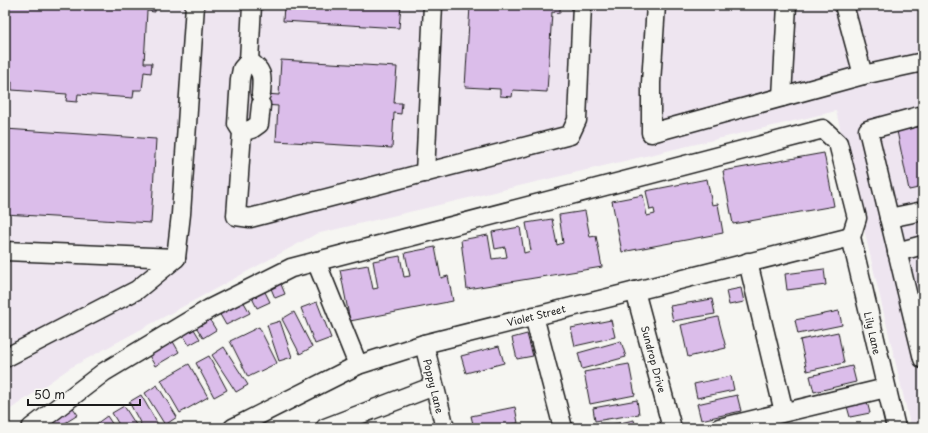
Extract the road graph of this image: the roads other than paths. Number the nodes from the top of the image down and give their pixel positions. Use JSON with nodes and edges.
{"nodes":[{"id":1,"x":195,"y":5,"type":"edge"},
{"id":2,"x":252,"y":5,"type":"edge"},
{"id":3,"x":433,"y":5,"type":"edge"},
{"id":4,"x":582,"y":5,"type":"edge"},
{"id":5,"x":656,"y":5,"type":"edge"},
{"id":6,"x":787,"y":5,"type":"edge"},
{"id":7,"x":844,"y":5,"type":"edge"},
{"id":8,"x":249,"y":61,"type":"junction"},
{"id":9,"x":923,"y":62,"type":"edge"},
{"id":10,"x":863,"y":75,"type":"junction"},
{"id":11,"x":782,"y":97,"type":"junction"},
{"id":12,"x":923,"y":115,"type":"edge"},
{"id":13,"x":242,"y":132,"type":"junction"},
{"id":14,"x":425,"y":173,"type":"junction"},
{"id":15,"x":923,"y":211,"type":"edge"},
{"id":16,"x":889,"y":218,"type":"junction"},
{"id":17,"x":851,"y":237,"type":"junction"},
{"id":18,"x":923,"y":245,"type":"edge"},
{"id":19,"x":5,"y":251,"type":"edge"},
{"id":20,"x":897,"y":252,"type":"junction"},
{"id":21,"x":176,"y":258,"type":"junction"},
{"id":22,"x":316,"y":261,"type":"junction"},
{"id":23,"x":748,"y":262,"type":"junction"},
{"id":24,"x":636,"y":291,"type":"junction"},
{"id":25,"x":534,"y":316,"type":"junction"},
{"id":26,"x":424,"y":344,"type":"junction"},
{"id":27,"x":5,"y":358,"type":"edge"},
{"id":28,"x":923,"y":359,"type":"edge"},
{"id":29,"x":358,"y":365,"type":"junction"},
{"id":30,"x":434,"y":386,"type":"junction"},
{"id":31,"x":886,"y":388,"type":"junction"},
{"id":32,"x":784,"y":412,"type":"junction"},
{"id":33,"x":31,"y":428,"type":"edge"},
{"id":34,"x":233,"y":428,"type":"edge"},
{"id":35,"x":325,"y":428,"type":"edge"},
{"id":36,"x":445,"y":428,"type":"edge"},
{"id":37,"x":563,"y":428,"type":"edge"},
{"id":38,"x":672,"y":428,"type":"edge"},
{"id":39,"x":719,"y":428,"type":"edge"},
{"id":40,"x":896,"y":428,"type":"edge"}],
"edges":[{"from":1,"to":21,"type":"street"},
{"from":2,"to":8,"type":"street"},
{"from":3,"to":14,"type":"street"},
{"from":4,"to":14,"type":"street"},
{"from":5,"to":11,"type":"street"},
{"from":6,"to":11,"type":"street"},
{"from":7,"to":10,"type":"street"},
{"from":8,"to":13,"type":"street"},
{"from":8,"to":13,"type":"street"},
{"from":9,"to":10,"type":"street"},
{"from":10,"to":11,"type":"street"},
{"from":12,"to":16,"type":"street"},
{"from":13,"to":14,"type":"street"},
{"from":15,"to":16,"type":"street"},
{"from":16,"to":20,"type":"street"},
{"from":17,"to":22,"type":"street"},
{"from":17,"to":23,"type":"street","name":"Violet Street"},
{"from":17,"to":31,"type":"street","name":"Lily Lane"},
{"from":18,"to":20,"type":"street"},
{"from":19,"to":21,"type":"street"},
{"from":20,"to":28,"type":"street"},
{"from":21,"to":27,"type":"street"},
{"from":22,"to":29,"type":"street"},
{"from":22,"to":33,"type":"street"},
{"from":23,"to":24,"type":"street","name":"Violet Street"},
{"from":23,"to":32,"type":"street"},
{"from":24,"to":25,"type":"street","name":"Violet Street"},
{"from":24,"to":38,"type":"street","name":"Sundrop Drive"},
{"from":25,"to":26,"type":"street","name":"Violet Street"},
{"from":25,"to":37,"type":"street"},
{"from":26,"to":29,"type":"street","name":"Violet Street"},
{"from":26,"to":30,"type":"street","name":"Poppy Lane"},
{"from":29,"to":34,"type":"street","name":"Violet Street"},
{"from":30,"to":35,"type":"street"},
{"from":30,"to":36,"type":"street","name":"Poppy Lane"},
{"from":31,"to":32,"type":"street"},
{"from":31,"to":40,"type":"street","name":"Lily Lane"},
{"from":32,"to":39,"type":"street"}]}
